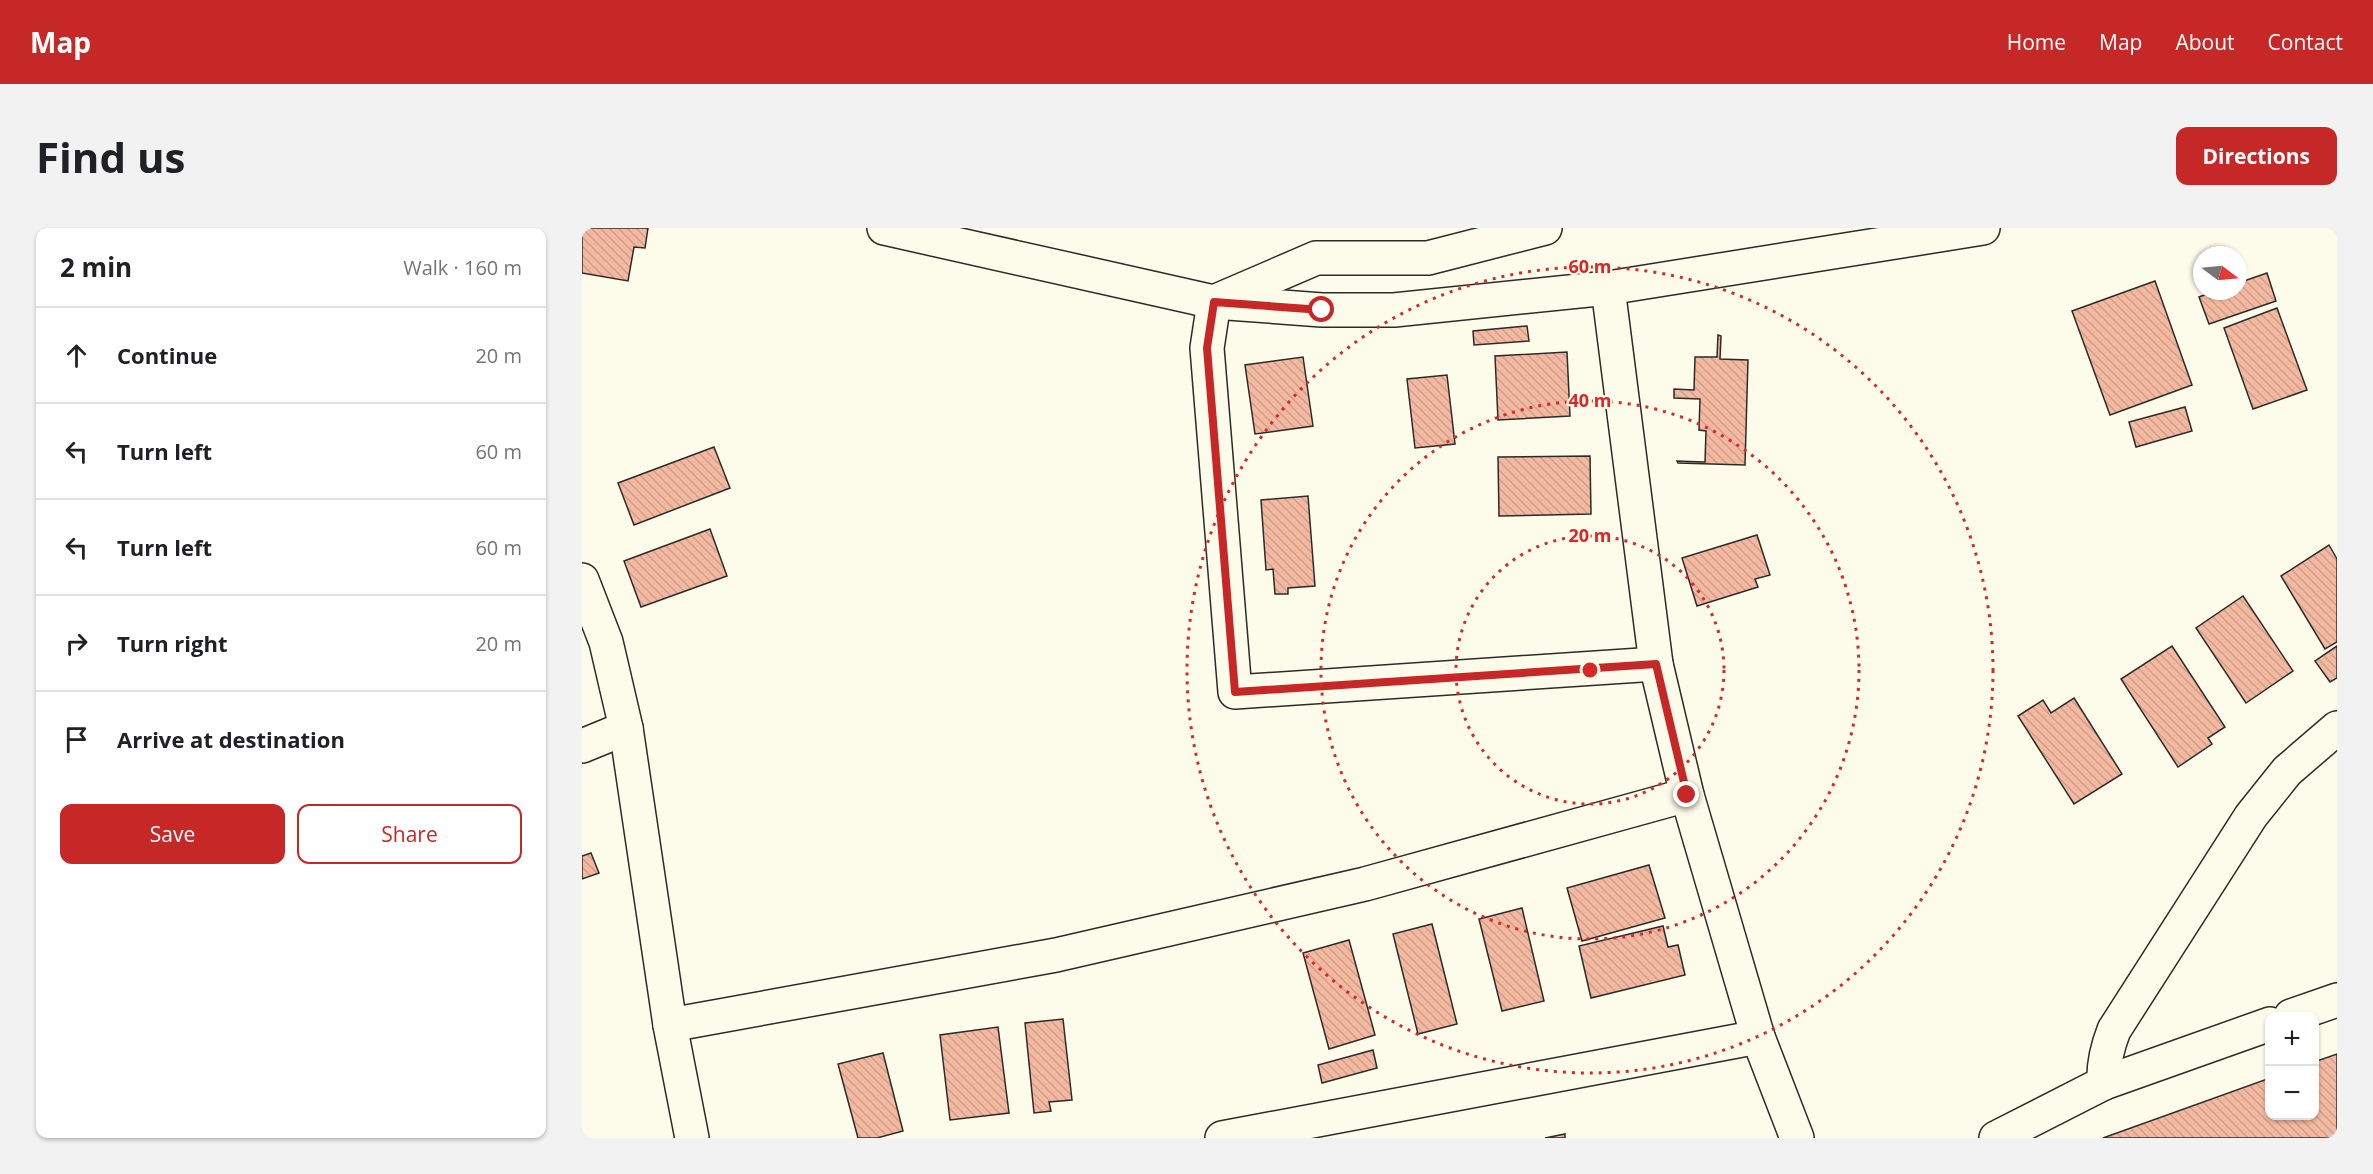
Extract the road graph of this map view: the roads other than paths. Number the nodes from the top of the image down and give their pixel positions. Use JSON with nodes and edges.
{"nodes":[{"id":1,"x":884,"y":228,"type":"edge"},
{"id":2,"x":1545,"y":228,"type":"edge"},
{"id":3,"x":1983,"y":228,"type":"edge"},
{"id":4,"x":1608,"y":288,"type":"junction"},
{"id":5,"x":1214,"y":302,"type":"junction"},
{"id":6,"x":582,"y":580,"type":"edge"},
{"id":7,"x":1656,"y":664,"type":"junction"},
{"id":8,"x":626,"y":728,"type":"junction"},
{"id":9,"x":2337,"y":728,"type":"edge"},
{"id":10,"x":582,"y":746,"type":"edge"},
{"id":11,"x":1687,"y":795,"type":"junction"},
{"id":12,"x":2337,"y":1000,"type":"edge"},
{"id":13,"x":2305,"y":1012,"type":"edge"},
{"id":14,"x":670,"y":1025,"type":"junction"},
{"id":15,"x":2265,"y":1026,"type":"edge"},
{"id":16,"x":1758,"y":1037,"type":"junction"},
{"id":17,"x":2104,"y":1083,"type":"junction"},
{"id":18,"x":692,"y":1138,"type":"edge"},
{"id":19,"x":1222,"y":1138,"type":"edge"},
{"id":20,"x":1797,"y":1138,"type":"edge"},
{"id":21,"x":1995,"y":1138,"type":"edge"}],
"edges":[{"from":1,"to":5,"type":"street"},
{"from":2,"to":5,"type":"street"},
{"from":3,"to":4,"type":"street"},
{"from":4,"to":5,"type":"street"},
{"from":4,"to":7,"type":"street"},
{"from":5,"to":7,"type":"street"},
{"from":6,"to":8,"type":"street"},
{"from":7,"to":11,"type":"street"},
{"from":8,"to":10,"type":"street"},
{"from":8,"to":14,"type":"street"},
{"from":9,"to":17,"type":"street"},
{"from":11,"to":14,"type":"street"},
{"from":11,"to":16,"type":"street"},
{"from":12,"to":13,"type":"street"},
{"from":14,"to":18,"type":"street"},
{"from":15,"to":17,"type":"street"},
{"from":16,"to":19,"type":"street"},
{"from":16,"to":20,"type":"street"},
{"from":17,"to":21,"type":"street"}]}
